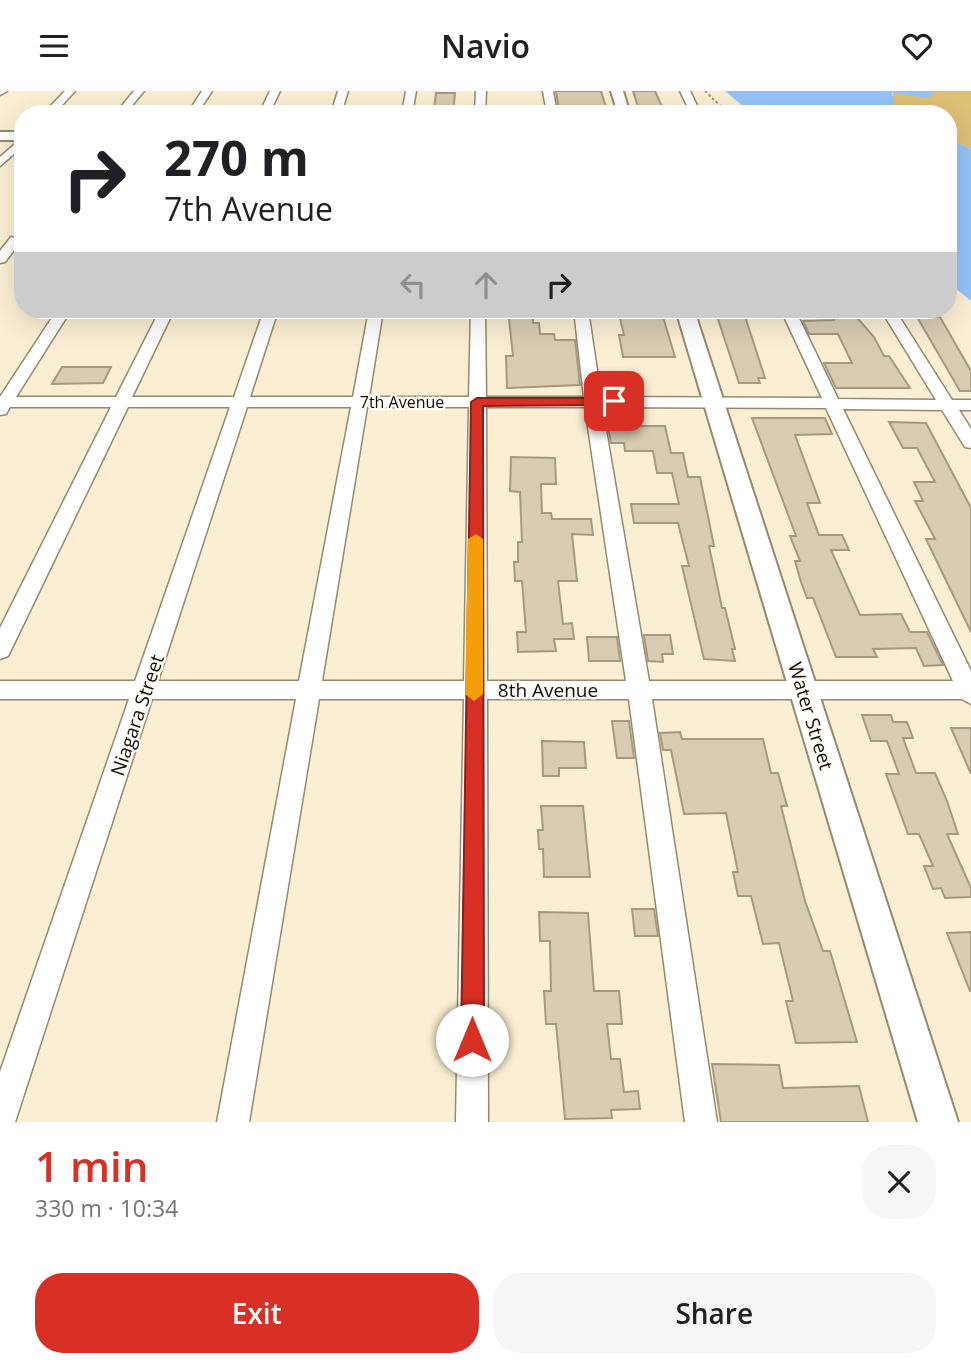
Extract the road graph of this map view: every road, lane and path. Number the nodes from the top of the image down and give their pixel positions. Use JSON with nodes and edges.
{"nodes":[{"id":1,"x":71,"y":91,"type":"edge"},
{"id":2,"x":139,"y":91,"type":"edge"},
{"id":3,"x":705,"y":91,"type":"edge"},
{"id":4,"x":57,"y":105,"type":"edge"},
{"id":5,"x":127,"y":105,"type":"edge"},
{"id":6,"x":720,"y":105,"type":"edge"},
{"id":7,"x":14,"y":148,"type":"edge"},
{"id":8,"x":0,"y":163,"type":"edge"},
{"id":9,"x":14,"y":245,"type":"edge"},
{"id":10,"x":0,"y":259,"type":"edge"},
{"id":11,"x":58,"y":319,"type":"edge"},
{"id":12,"x":163,"y":319,"type":"edge"},
{"id":13,"x":268,"y":319,"type":"edge"},
{"id":14,"x":374,"y":319,"type":"edge"},
{"id":15,"x":478,"y":319,"type":"edge"},
{"id":16,"x":583,"y":319,"type":"edge"},
{"id":17,"x":688,"y":319,"type":"edge"},
{"id":18,"x":792,"y":319,"type":"edge"},
{"id":19,"x":894,"y":319,"type":"edge"},
{"id":20,"x":593,"y":401,"type":"junction"},
{"id":21,"x":242,"y":402,"type":"junction"},
{"id":22,"x":359,"y":402,"type":"junction"},
{"id":23,"x":477,"y":402,"type":"junction"},
{"id":24,"x":713,"y":402,"type":"junction"},
{"id":25,"x":831,"y":402,"type":"junction"},
{"id":26,"x":121,"y":403,"type":"junction"},
{"id":27,"x":2,"y":405,"type":"edge"},
{"id":28,"x":947,"y":405,"type":"junction"},
{"id":29,"x":971,"y":405,"type":"edge"},
{"id":30,"x":971,"y":443,"type":"edge"},
{"id":31,"x":0,"y":650,"type":"edge"},
{"id":32,"x":0,"y":690,"type":"edge"},
{"id":33,"x":307,"y":690,"type":"junction"},
{"id":34,"x":474,"y":690,"type":"junction"},
{"id":35,"x":639,"y":690,"type":"junction"},
{"id":36,"x":803,"y":690,"type":"junction"},
{"id":37,"x":970,"y":691,"type":"edge"},
{"id":38,"x":145,"y":692,"type":"junction"},
{"id":39,"x":0,"y":1119,"type":"edge"},
{"id":40,"x":233,"y":1122,"type":"edge"},
{"id":41,"x":472,"y":1122,"type":"edge"},
{"id":42,"x":701,"y":1122,"type":"edge"},
{"id":43,"x":938,"y":1122,"type":"edge"}],
"edges":[{"from":1,"to":4,"type":"street"},
{"from":2,"to":5,"type":"street"},
{"from":3,"to":6,"type":"path"},
{"from":7,"to":8,"type":"street"},
{"from":9,"to":10,"type":"street"},
{"from":11,"to":27,"type":"street"},
{"from":12,"to":26,"type":"street"},
{"from":13,"to":21,"type":"street","name":"Niagara Street"},
{"from":14,"to":22,"type":"street"},
{"from":15,"to":23,"type":"street"},
{"from":16,"to":20,"type":"street"},
{"from":17,"to":24,"type":"main road","name":"Water Street"},
{"from":18,"to":25,"type":"street"},
{"from":19,"to":28,"type":"street"},
{"from":20,"to":23,"type":"street","name":"7th Avenue"},
{"from":20,"to":24,"type":"street","name":"7th Avenue"},
{"from":20,"to":35,"type":"street"},
{"from":21,"to":22,"type":"street","name":"7th Avenue"},
{"from":21,"to":26,"type":"street","name":"7th Avenue"},
{"from":21,"to":38,"type":"street","name":"Niagara Street"},
{"from":22,"to":23,"type":"street","name":"7th Avenue"},
{"from":22,"to":33,"type":"street"},
{"from":23,"to":34,"type":"street"},
{"from":24,"to":25,"type":"street","name":"7th Avenue"},
{"from":24,"to":36,"type":"main road","name":"Water Street"},
{"from":25,"to":28,"type":"street","name":"7th Avenue"},
{"from":25,"to":37,"type":"street"},
{"from":26,"to":27,"type":"street","name":"7th Avenue"},
{"from":26,"to":31,"type":"street"},
{"from":28,"to":29,"type":"street","name":"7th Avenue"},
{"from":28,"to":30,"type":"street"},
{"from":32,"to":38,"type":"street","name":"8th Avenue"},
{"from":33,"to":34,"type":"street","name":"8th Avenue"},
{"from":33,"to":38,"type":"street","name":"8th Avenue"},
{"from":33,"to":40,"type":"street"},
{"from":34,"to":35,"type":"street","name":"8th Avenue"},
{"from":34,"to":41,"type":"street"},
{"from":35,"to":36,"type":"street","name":"8th Avenue"},
{"from":35,"to":42,"type":"street"},
{"from":36,"to":37,"type":"street","name":"8th Avenue"},
{"from":36,"to":43,"type":"main road","name":"Water Street"},
{"from":38,"to":39,"type":"street","name":"Niagara Street"}]}
